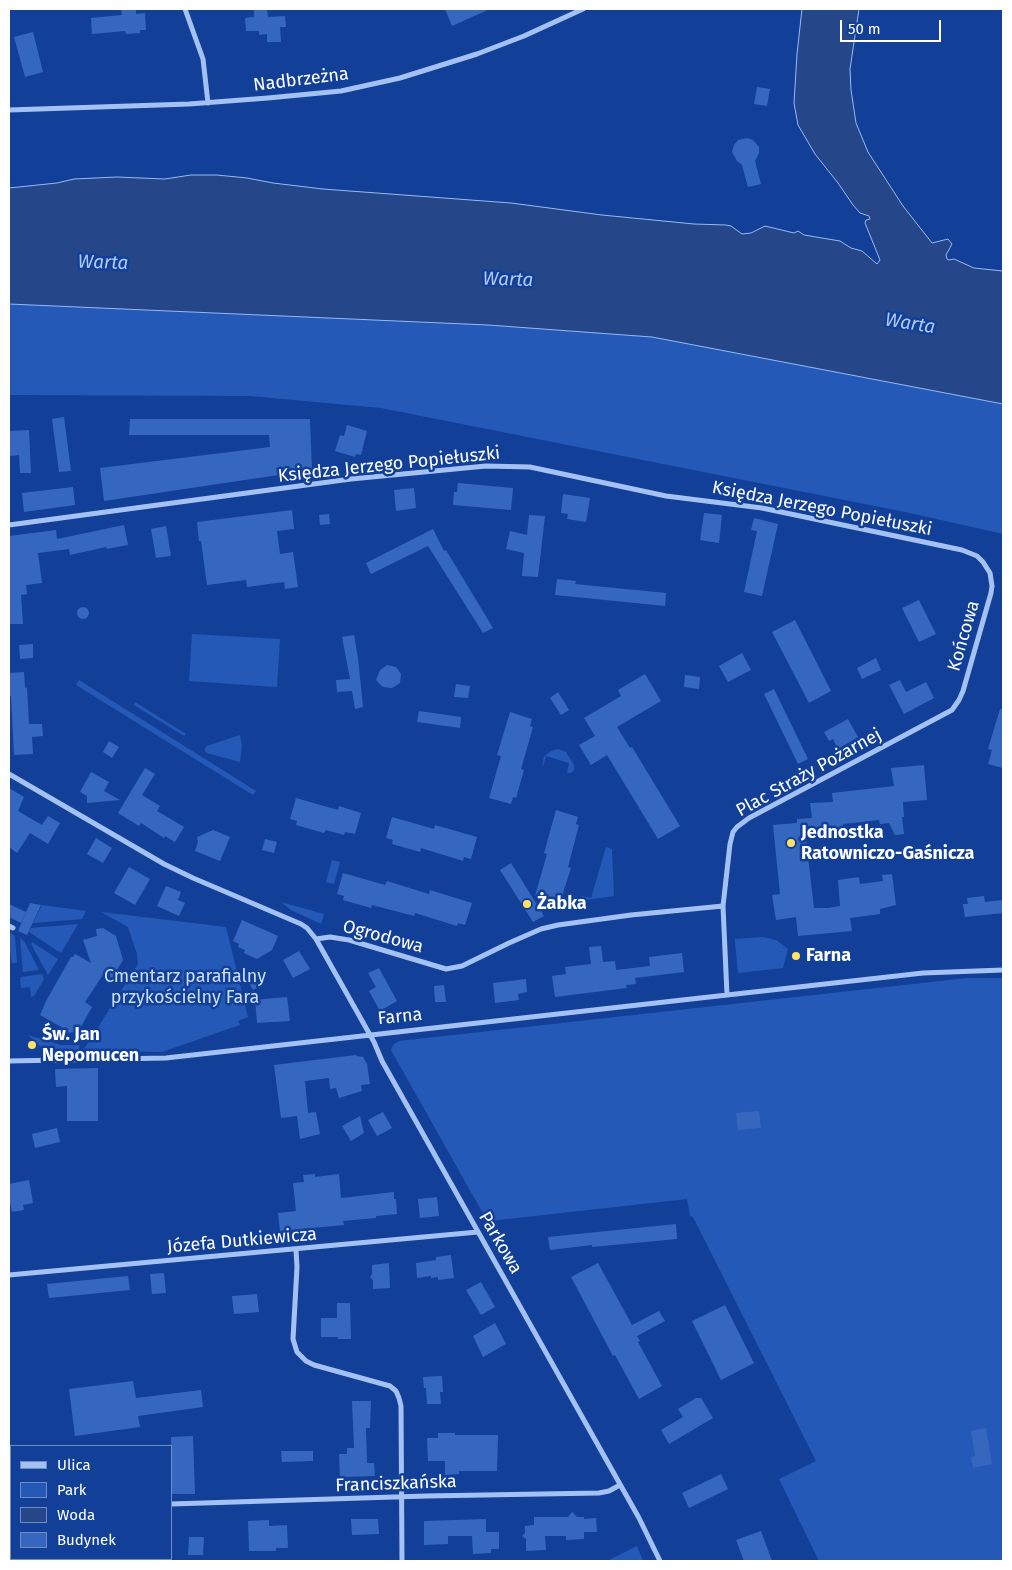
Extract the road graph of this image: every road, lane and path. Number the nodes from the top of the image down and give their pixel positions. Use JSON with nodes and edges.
{"nodes":[{"id":1,"x":185,"y":9,"type":"edge"},
{"id":2,"x":583,"y":9,"type":"edge"},
{"id":3,"x":208,"y":103,"type":"junction"},
{"id":4,"x":9,"y":110,"type":"edge"},
{"id":5,"x":9,"y":525,"type":"edge"},
{"id":6,"x":992,"y":579,"type":"joint"},
{"id":7,"x":959,"y":700,"type":"joint"},
{"id":8,"x":9,"y":774,"type":"edge"},
{"id":9,"x":723,"y":906,"type":"junction"},
{"id":10,"x":316,"y":939,"type":"junction"},
{"id":11,"x":1003,"y":970,"type":"edge"},
{"id":12,"x":727,"y":995,"type":"junction"},
{"id":13,"x":370,"y":1034,"type":"junction"},
{"id":14,"x":9,"y":1061,"type":"edge"},
{"id":15,"x":478,"y":1232,"type":"junction"},
{"id":16,"x":296,"y":1250,"type":"junction"},
{"id":17,"x":9,"y":1276,"type":"edge"},
{"id":18,"x":620,"y":1485,"type":"junction"},
{"id":19,"x":402,"y":1497,"type":"junction"},
{"id":20,"x":172,"y":1504,"type":"edge"},
{"id":21,"x":402,"y":1561,"type":"edge"},
{"id":22,"x":660,"y":1561,"type":"edge"}],
"edges":[{"from":1,"to":3,"type":"street"},
{"from":2,"to":3,"type":"street","name":"Nadbrzeżna"},
{"from":3,"to":4,"type":"street","name":"Nadbrzeżna"},
{"from":5,"to":6,"type":"street","name":"Księdza Jerzego Popiełuszki"},
{"from":6,"to":7,"type":"street","name":"Końcowa"},
{"from":7,"to":9,"type":"street","name":"Plac Straży Pożarnej"},
{"from":8,"to":10,"type":"street","name":"Ogrodowa"},
{"from":9,"to":10,"type":"street","name":"Ogrodowa"},
{"from":9,"to":12,"type":"street","name":"Plac Straży Pożarnej"},
{"from":10,"to":13,"type":"street","name":"Parkowa"},
{"from":11,"to":12,"type":"street","name":"Farna"},
{"from":12,"to":13,"type":"street","name":"Farna"},
{"from":13,"to":14,"type":"street","name":"Farna"},
{"from":13,"to":15,"type":"street","name":"Parkowa"},
{"from":15,"to":16,"type":"street","name":"Józefa Dutkiewicza"},
{"from":15,"to":18,"type":"street","name":"Parkowa"},
{"from":16,"to":17,"type":"street","name":"Józefa Dutkiewicza"},
{"from":16,"to":19,"type":"street"},
{"from":18,"to":19,"type":"street","name":"Franciszkańska"},
{"from":18,"to":22,"type":"street","name":"Parkowa"},
{"from":19,"to":20,"type":"street","name":"Franciszkańska"},
{"from":19,"to":21,"type":"street"}]}
